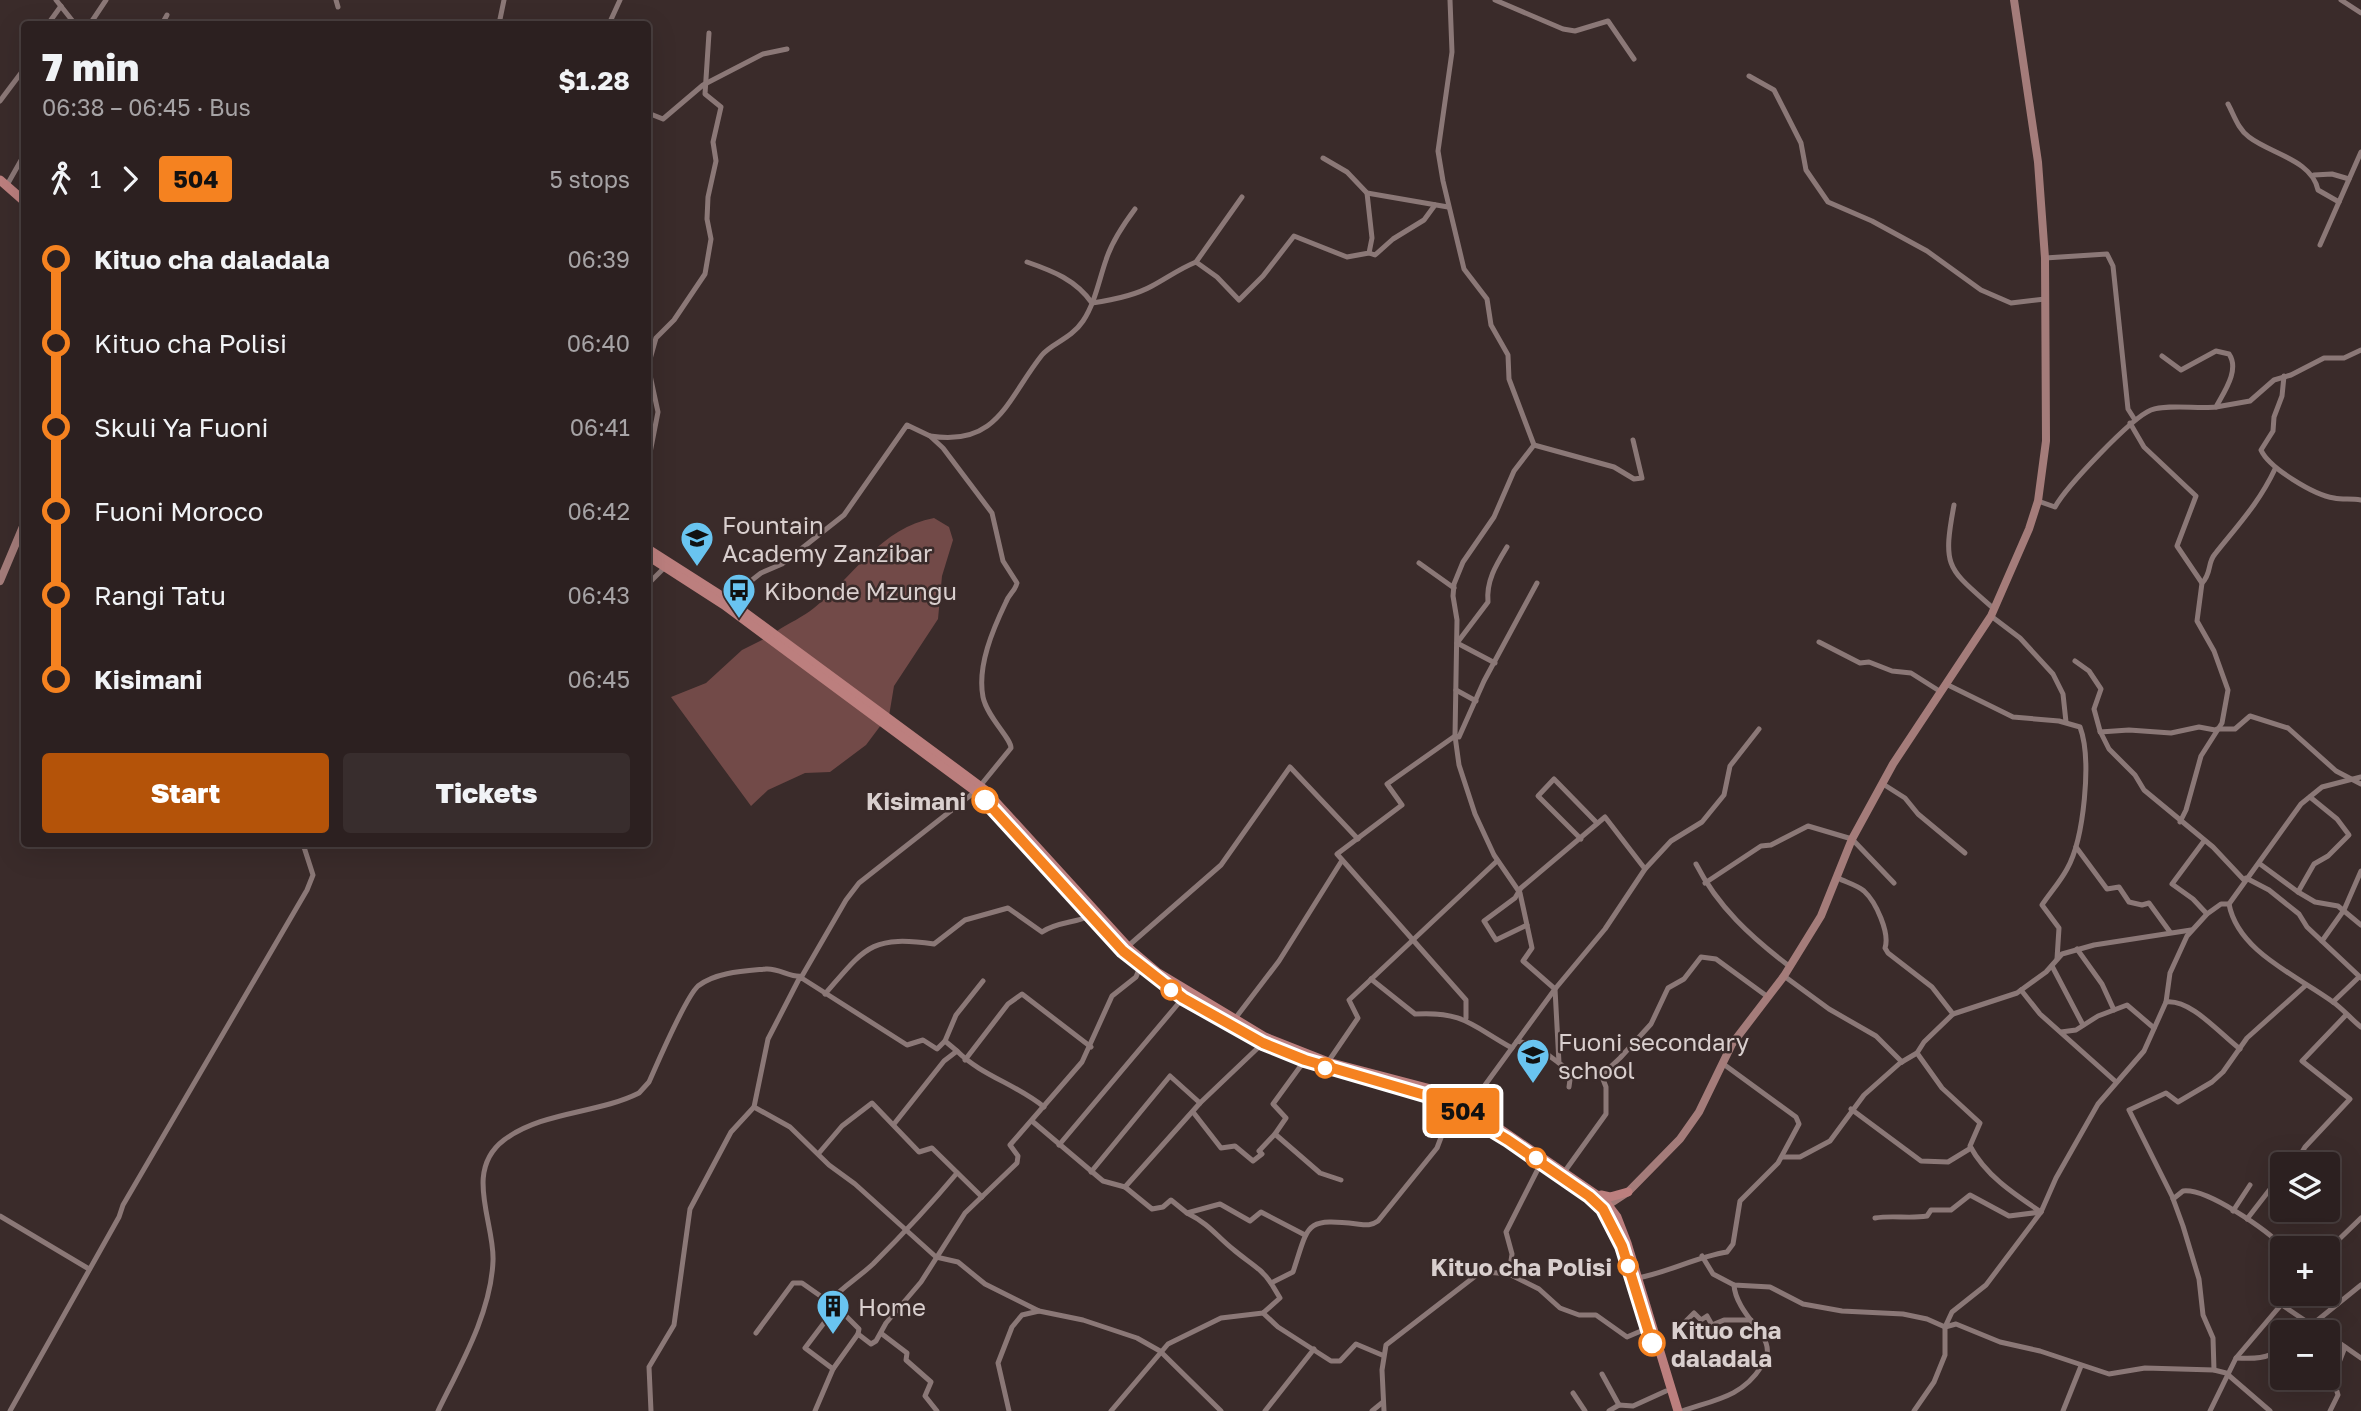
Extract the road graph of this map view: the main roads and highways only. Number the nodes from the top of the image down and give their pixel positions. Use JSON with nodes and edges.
{"nodes":[{"id":1,"x":3,"y":182,"type":"edge"},
{"id":2,"x":21,"y":198,"type":"edge"},
{"id":3,"x":651,"y":551,"type":"edge"},
{"id":4,"x":651,"y":558,"type":"edge"},
{"id":5,"x":766,"y":632,"type":"junction"},
{"id":6,"x":978,"y":788,"type":"junction"},
{"id":7,"x":1125,"y":948,"type":"junction"},
{"id":8,"x":1593,"y":1191,"type":"junction"},
{"id":9,"x":1606,"y":1207,"type":"junction"},
{"id":10,"x":1617,"y":1217,"type":"junction"},
{"id":11,"x":1672,"y":1411,"type":"edge"},
{"id":12,"x":1680,"y":1411,"type":"edge"}],
"edges":[{"from":1,"to":2,"type":"main road"},
{"from":3,"to":5,"type":"main road"},
{"from":4,"to":5,"type":"main road"},
{"from":5,"to":6,"type":"main road"},
{"from":6,"to":7,"type":"main road"},
{"from":6,"to":7,"type":"main road"},
{"from":7,"to":8,"type":"main road"},
{"from":7,"to":9,"type":"main road"},
{"from":8,"to":9,"type":"main road"},
{"from":8,"to":10,"type":"main road"},
{"from":9,"to":10,"type":"main road"},
{"from":9,"to":11,"type":"main road"},
{"from":10,"to":12,"type":"main road"}]}
